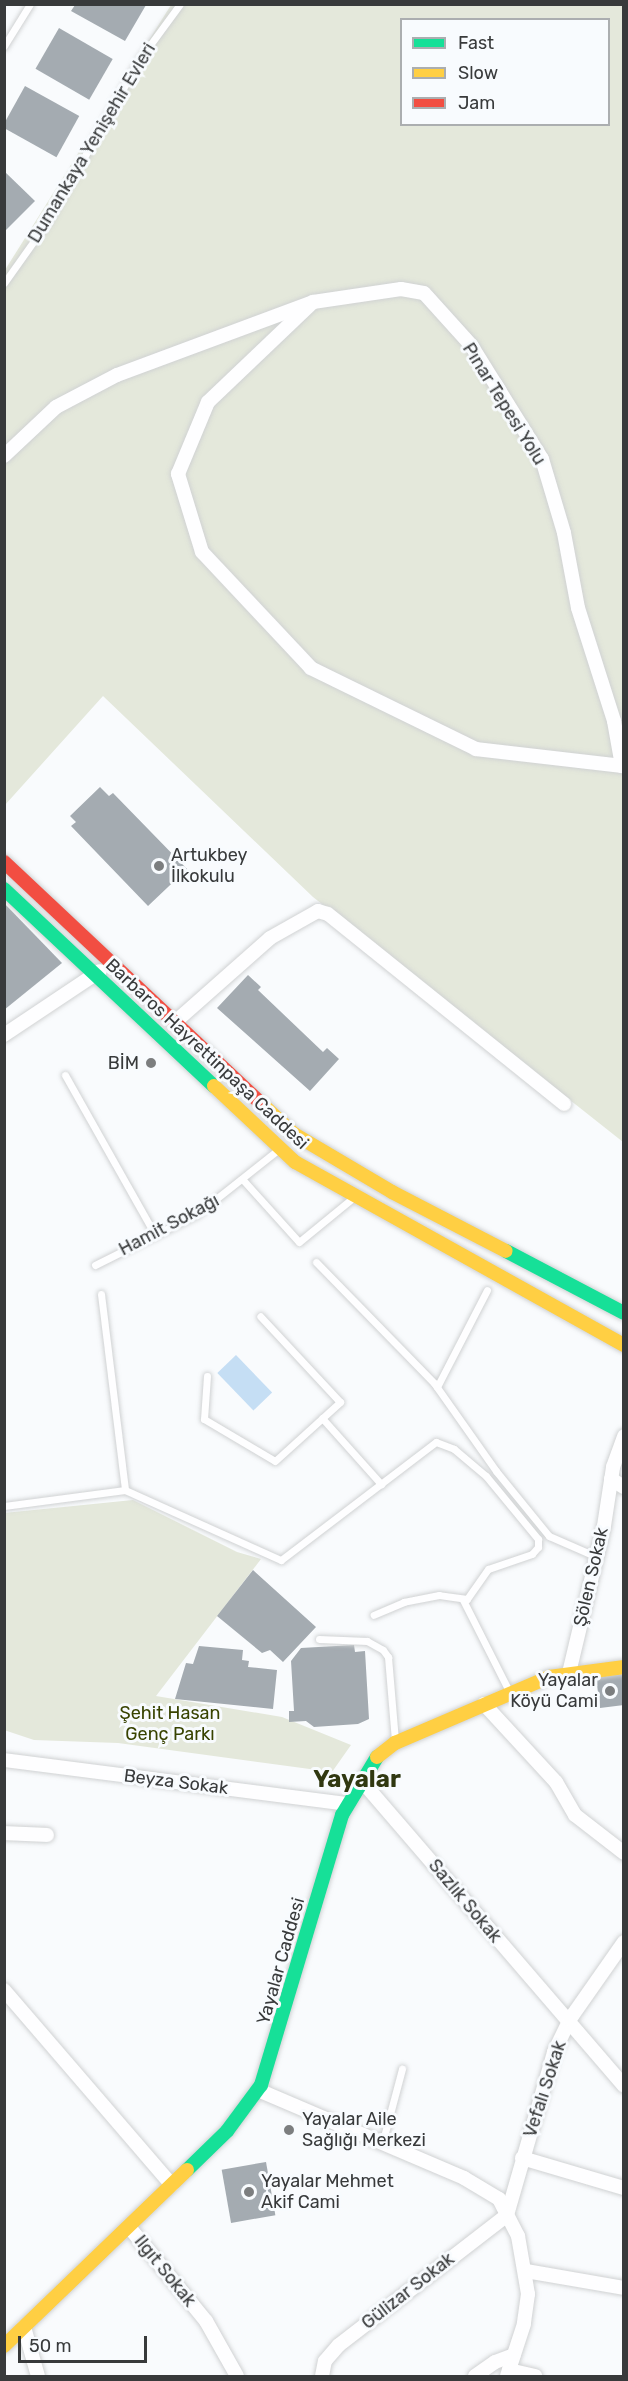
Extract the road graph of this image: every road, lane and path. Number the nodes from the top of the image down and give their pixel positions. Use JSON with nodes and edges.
{"nodes":[{"id":1,"x":30,"y":4,"type":"edge"},
{"id":2,"x":180,"y":4,"type":"edge"},
{"id":3,"x":4,"y":46,"type":"edge"},
{"id":4,"x":4,"y":283,"type":"edge"},
{"id":5,"x":313,"y":303,"type":"junction"},
{"id":6,"x":4,"y":456,"type":"edge"},
{"id":7,"x":4,"y":862,"type":"edge"},
{"id":8,"x":4,"y":889,"type":"edge"},
{"id":9,"x":109,"y":963,"type":"junction"},
{"id":10,"x":95,"y":975,"type":"junction"},
{"id":11,"x":174,"y":1023,"type":"junction"},
{"id":12,"x":4,"y":1035,"type":"edge"},
{"id":13,"x":65,"y":1075,"type":"dead end"},
{"id":14,"x":564,"y":1104,"type":"dead end"},
{"id":15,"x":294,"y":1134,"type":"junction"},
{"id":16,"x":279,"y":1149,"type":"junction"},
{"id":17,"x":244,"y":1181,"type":"junction"},
{"id":18,"x":354,"y":1197,"type":"junction"},
{"id":19,"x":155,"y":1235,"type":"junction"},
{"id":20,"x":316,"y":1262,"type":"dead end"},
{"id":21,"x":95,"y":1265,"type":"dead end"},
{"id":22,"x":487,"y":1290,"type":"dead end"},
{"id":23,"x":101,"y":1294,"type":"dead end"},
{"id":24,"x":624,"y":1313,"type":"edge"},
{"id":25,"x":260,"y":1316,"type":"dead end"},
{"id":26,"x":624,"y":1345,"type":"edge"},
{"id":27,"x":207,"y":1376,"type":"dead end"},
{"id":28,"x":437,"y":1387,"type":"junction"},
{"id":29,"x":322,"y":1418,"type":"junction"},
{"id":30,"x":624,"y":1436,"type":"edge"},
{"id":31,"x":611,"y":1479,"type":"junction"},
{"id":32,"x":381,"y":1484,"type":"junction"},
{"id":33,"x":624,"y":1487,"type":"edge"},
{"id":34,"x":125,"y":1490,"type":"junction"},
{"id":35,"x":4,"y":1506,"type":"edge"},
{"id":36,"x":597,"y":1557,"type":"junction"},
{"id":37,"x":463,"y":1600,"type":"junction"},
{"id":38,"x":374,"y":1615,"type":"dead end"},
{"id":39,"x":320,"y":1639,"type":"dead end"},
{"id":40,"x":624,"y":1667,"type":"edge"},
{"id":41,"x":569,"y":1673,"type":"junction"},
{"id":42,"x":510,"y":1692,"type":"junction"},
{"id":43,"x":484,"y":1704,"type":"junction"},
{"id":44,"x":395,"y":1743,"type":"junction"},
{"id":45,"x":4,"y":1760,"type":"edge"},
{"id":46,"x":361,"y":1779,"type":"junction"},
{"id":47,"x":347,"y":1804,"type":"junction"},
{"id":48,"x":4,"y":1833,"type":"edge"},
{"id":49,"x":47,"y":1835,"type":"dead end"},
{"id":50,"x":624,"y":1853,"type":"edge"},
{"id":51,"x":624,"y":1942,"type":"edge"},
{"id":52,"x":4,"y":1990,"type":"edge"},
{"id":53,"x":568,"y":2023,"type":"junction"},
{"id":54,"x":402,"y":2069,"type":"dead end"},
{"id":55,"x":624,"y":2086,"type":"edge"},
{"id":56,"x":258,"y":2090,"type":"junction"},
{"id":57,"x":382,"y":2144,"type":"junction"},
{"id":58,"x":522,"y":2158,"type":"junction"},
{"id":59,"x":172,"y":2185,"type":"junction"},
{"id":60,"x":624,"y":2188,"type":"edge"},
{"id":61,"x":507,"y":2215,"type":"junction"},
{"id":62,"x":129,"y":2227,"type":"junction"},
{"id":63,"x":526,"y":2271,"type":"junction"},
{"id":64,"x":624,"y":2288,"type":"edge"},
{"id":65,"x":24,"y":2327,"type":"junction"},
{"id":66,"x":4,"y":2346,"type":"edge"},
{"id":67,"x":514,"y":2355,"type":"junction"},
{"id":68,"x":508,"y":2373,"type":"edge"},
{"id":69,"x":38,"y":2376,"type":"edge"},
{"id":70,"x":237,"y":2376,"type":"edge"},
{"id":71,"x":322,"y":2376,"type":"edge"},
{"id":72,"x":475,"y":2376,"type":"edge"},
{"id":73,"x":535,"y":2376,"type":"edge"}],
"edges":[{"from":1,"to":3,"type":"lane"},
{"from":2,"to":4,"type":"lane","name":"Dumankaya Yenişehir Evleri"},
{"from":5,"to":5,"type":"street","name":"Pınar Tepesi Yolu"},
{"from":5,"to":6,"type":"street","name":"Pınar Tepesi Yolu"},
{"from":7,"to":9,"type":"street","name":"Barbaros Hayrettinpaşa Caddesi"},
{"from":8,"to":10,"type":"street","name":"Barbaros Hayrettinpaşa Caddesi"},
{"from":9,"to":10,"type":"street"},
{"from":9,"to":11,"type":"street","name":"Barbaros Hayrettinpaşa Caddesi"},
{"from":10,"to":12,"type":"street"},
{"from":10,"to":16,"type":"street","name":"Barbaros Hayrettinpaşa Caddesi"},
{"from":11,"to":14,"type":"street"},
{"from":11,"to":15,"type":"street","name":"Barbaros Hayrettinpaşa Caddesi"},
{"from":13,"to":19,"type":"lane"},
{"from":15,"to":16,"type":"lane","name":"Hamit Sokağı"},
{"from":15,"to":24,"type":"street","name":"Barbaros Hayrettinpaşa Caddesi"},
{"from":16,"to":17,"type":"lane","name":"Hamit Sokağı"},
{"from":16,"to":18,"type":"street","name":"Barbaros Hayrettinpaşa Caddesi"},
{"from":17,"to":18,"type":"lane"},
{"from":17,"to":19,"type":"lane","name":"Hamit Sokağı"},
{"from":18,"to":26,"type":"street","name":"Barbaros Hayrettinpaşa Caddesi"},
{"from":19,"to":21,"type":"lane","name":"Hamit Sokağı"},
{"from":20,"to":28,"type":"lane"},
{"from":22,"to":28,"type":"lane"},
{"from":23,"to":34,"type":"lane"},
{"from":25,"to":29,"type":"lane"},
{"from":27,"to":29,"type":"lane"},
{"from":28,"to":36,"type":"lane"},
{"from":29,"to":32,"type":"lane"},
{"from":30,"to":31,"type":"street","name":"Şölen Sokak"},
{"from":31,"to":33,"type":"street"},
{"from":31,"to":36,"type":"street","name":"Şölen Sokak"},
{"from":32,"to":34,"type":"lane"},
{"from":32,"to":37,"type":"lane"},
{"from":34,"to":35,"type":"lane"},
{"from":36,"to":41,"type":"street","name":"Şölen Sokak"},
{"from":37,"to":38,"type":"lane"},
{"from":37,"to":42,"type":"lane"},
{"from":39,"to":44,"type":"lane"},
{"from":40,"to":41,"type":"street","name":"Yayalar Caddesi"},
{"from":41,"to":42,"type":"street","name":"Yayalar Caddesi"},
{"from":42,"to":43,"type":"street","name":"Yayalar Caddesi"},
{"from":43,"to":44,"type":"street","name":"Yayalar Caddesi"},
{"from":43,"to":50,"type":"street"},
{"from":44,"to":46,"type":"street","name":"Yayalar Caddesi"},
{"from":45,"to":47,"type":"street","name":"Beyza Sokak"},
{"from":46,"to":47,"type":"street","name":"Yayalar Caddesi"},
{"from":46,"to":53,"type":"street","name":"Sazlık Sokak"},
{"from":47,"to":56,"type":"street","name":"Yayalar Caddesi"},
{"from":48,"to":49,"type":"street"},
{"from":51,"to":53,"type":"street","name":"Vefalı Sokak"},
{"from":52,"to":59,"type":"street"},
{"from":53,"to":55,"type":"street","name":"Sazlık Sokak"},
{"from":53,"to":58,"type":"street","name":"Vefalı Sokak"},
{"from":54,"to":57,"type":"lane"},
{"from":56,"to":57,"type":"street"},
{"from":56,"to":59,"type":"street","name":"Yayalar Caddesi"},
{"from":57,"to":61,"type":"street"},
{"from":58,"to":60,"type":"street"},
{"from":58,"to":61,"type":"street","name":"Vefalı Sokak"},
{"from":59,"to":62,"type":"street","name":"Yayalar Caddesi"},
{"from":61,"to":63,"type":"street"},
{"from":61,"to":71,"type":"street","name":"Gülizar Sokak"},
{"from":62,"to":65,"type":"street","name":"Yayalar Caddesi"},
{"from":62,"to":70,"type":"street","name":"Ilgıt Sokak"},
{"from":63,"to":64,"type":"street"},
{"from":63,"to":67,"type":"street"},
{"from":65,"to":66,"type":"street","name":"Yayalar Caddesi"},
{"from":65,"to":69,"type":"street"},
{"from":67,"to":68,"type":"street"},
{"from":67,"to":72,"type":"street"},
{"from":68,"to":73,"type":"street"}]}
